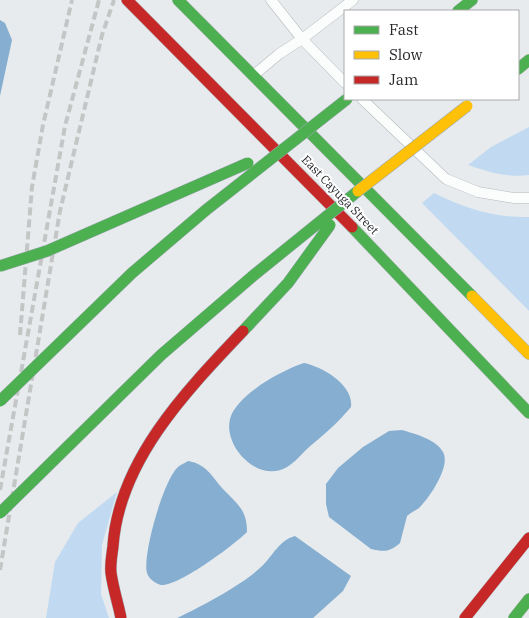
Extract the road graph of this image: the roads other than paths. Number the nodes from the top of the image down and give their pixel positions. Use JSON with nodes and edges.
{"nodes":[{"id":1,"x":127,"y":0,"type":"edge"},
{"id":2,"x":178,"y":0,"type":"edge"},
{"id":3,"x":271,"y":0,"type":"edge"},
{"id":4,"x":353,"y":0,"type":"edge"},
{"id":5,"x":472,"y":0,"type":"edge"},
{"id":6,"x":459,"y":10,"type":"edge"},
{"id":7,"x":302,"y":39,"type":"junction"},
{"id":8,"x":529,"y":60,"type":"edge"},
{"id":9,"x":519,"y":68,"type":"edge"},
{"id":10,"x":253,"y":76,"type":"junction"},
{"id":11,"x":344,"y":82,"type":"edge"},
{"id":12,"x":346,"y":100,"type":"edge"},
{"id":13,"x":363,"y":100,"type":"edge"},
{"id":14,"x":472,"y":102,"type":"edge"},
{"id":15,"x":290,"y":144,"type":"junction"},
{"id":16,"x":353,"y":194,"type":"junction"},
{"id":17,"x":529,"y":198,"type":"edge"},
{"id":18,"x":0,"y":266,"type":"edge"},
{"id":19,"x":529,"y":354,"type":"edge"},
{"id":20,"x":0,"y":401,"type":"edge"},
{"id":21,"x":529,"y":413,"type":"edge"},
{"id":22,"x":0,"y":512,"type":"edge"},
{"id":23,"x":529,"y":538,"type":"edge"},
{"id":24,"x":529,"y":599,"type":"edge"},
{"id":25,"x":121,"y":618,"type":"edge"},
{"id":26,"x":465,"y":618,"type":"edge"},
{"id":27,"x":514,"y":618,"type":"edge"}],
"edges":[{"from":1,"to":21,"type":"main road","name":"East Cayuga Street"},
{"from":2,"to":10,"type":"main road","name":"East Cayuga Street"},
{"from":3,"to":7,"type":"lane"},
{"from":4,"to":7,"type":"lane"},
{"from":5,"to":6,"type":"main road"},
{"from":7,"to":10,"type":"lane"},
{"from":7,"to":11,"type":"lane"},
{"from":8,"to":9,"type":"main road"},
{"from":10,"to":19,"type":"main road","name":"East Cayuga Street"},
{"from":12,"to":15,"type":"main road","bridge":true},
{"from":13,"to":17,"type":"lane"},
{"from":14,"to":16,"type":"main road","bridge":true},
{"from":15,"to":18,"type":"main road","bridge":true},
{"from":15,"to":20,"type":"main road","bridge":true},
{"from":16,"to":22,"type":"main road","bridge":true},
{"from":16,"to":25,"type":"main road","bridge":true},
{"from":23,"to":26,"type":"main road"},
{"from":24,"to":27,"type":"main road"}]}
